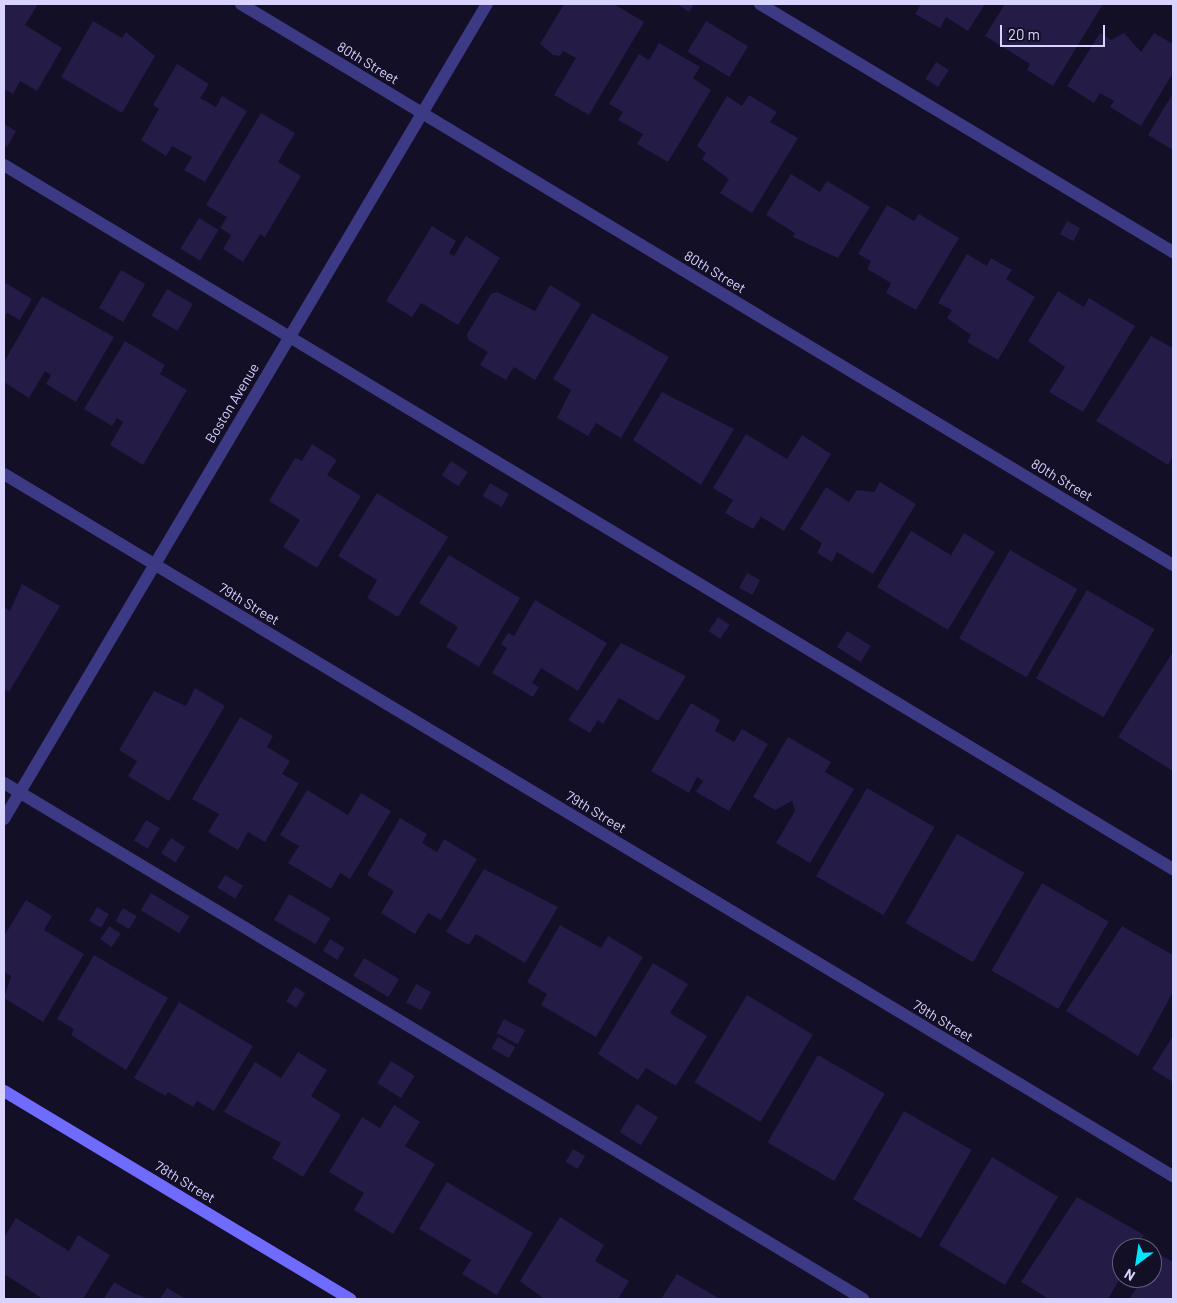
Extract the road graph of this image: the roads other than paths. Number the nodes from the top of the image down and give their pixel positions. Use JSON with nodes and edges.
{"nodes":[{"id":1,"x":240,"y":4,"type":"edge"},
{"id":2,"x":487,"y":4,"type":"edge"},
{"id":3,"x":760,"y":4,"type":"edge"},
{"id":4,"x":422,"y":113,"type":"junction"},
{"id":5,"x":4,"y":165,"type":"edge"},
{"id":6,"x":1173,"y":252,"type":"edge"},
{"id":7,"x":289,"y":336,"type":"junction"},
{"id":8,"x":4,"y":474,"type":"edge"},
{"id":9,"x":153,"y":564,"type":"junction"},
{"id":10,"x":1173,"y":565,"type":"edge"},
{"id":11,"x":4,"y":783,"type":"edge"},
{"id":12,"x":19,"y":793,"type":"junction"},
{"id":13,"x":4,"y":819,"type":"edge"},
{"id":14,"x":1173,"y":869,"type":"edge"},
{"id":15,"x":4,"y":1091,"type":"edge"},
{"id":16,"x":1173,"y":1176,"type":"edge"},
{"id":17,"x":350,"y":1299,"type":"edge"},
{"id":18,"x":863,"y":1299,"type":"edge"}],
"edges":[{"from":1,"to":4,"type":"street","name":"80th Street"},
{"from":2,"to":4,"type":"street","name":"Boston Avenue"},
{"from":3,"to":6,"type":"street"},
{"from":4,"to":7,"type":"street","name":"Boston Avenue"},
{"from":4,"to":10,"type":"street","name":"80th Street"},
{"from":5,"to":7,"type":"street"},
{"from":7,"to":9,"type":"street","name":"Boston Avenue"},
{"from":7,"to":14,"type":"street"},
{"from":8,"to":9,"type":"street","name":"79th Street"},
{"from":9,"to":12,"type":"street","name":"Boston Avenue"},
{"from":9,"to":16,"type":"street","name":"79th Street"},
{"from":11,"to":12,"type":"street"},
{"from":12,"to":13,"type":"street","name":"Boston Avenue"},
{"from":12,"to":18,"type":"street"},
{"from":15,"to":17,"type":"street","name":"78th Street"}]}
